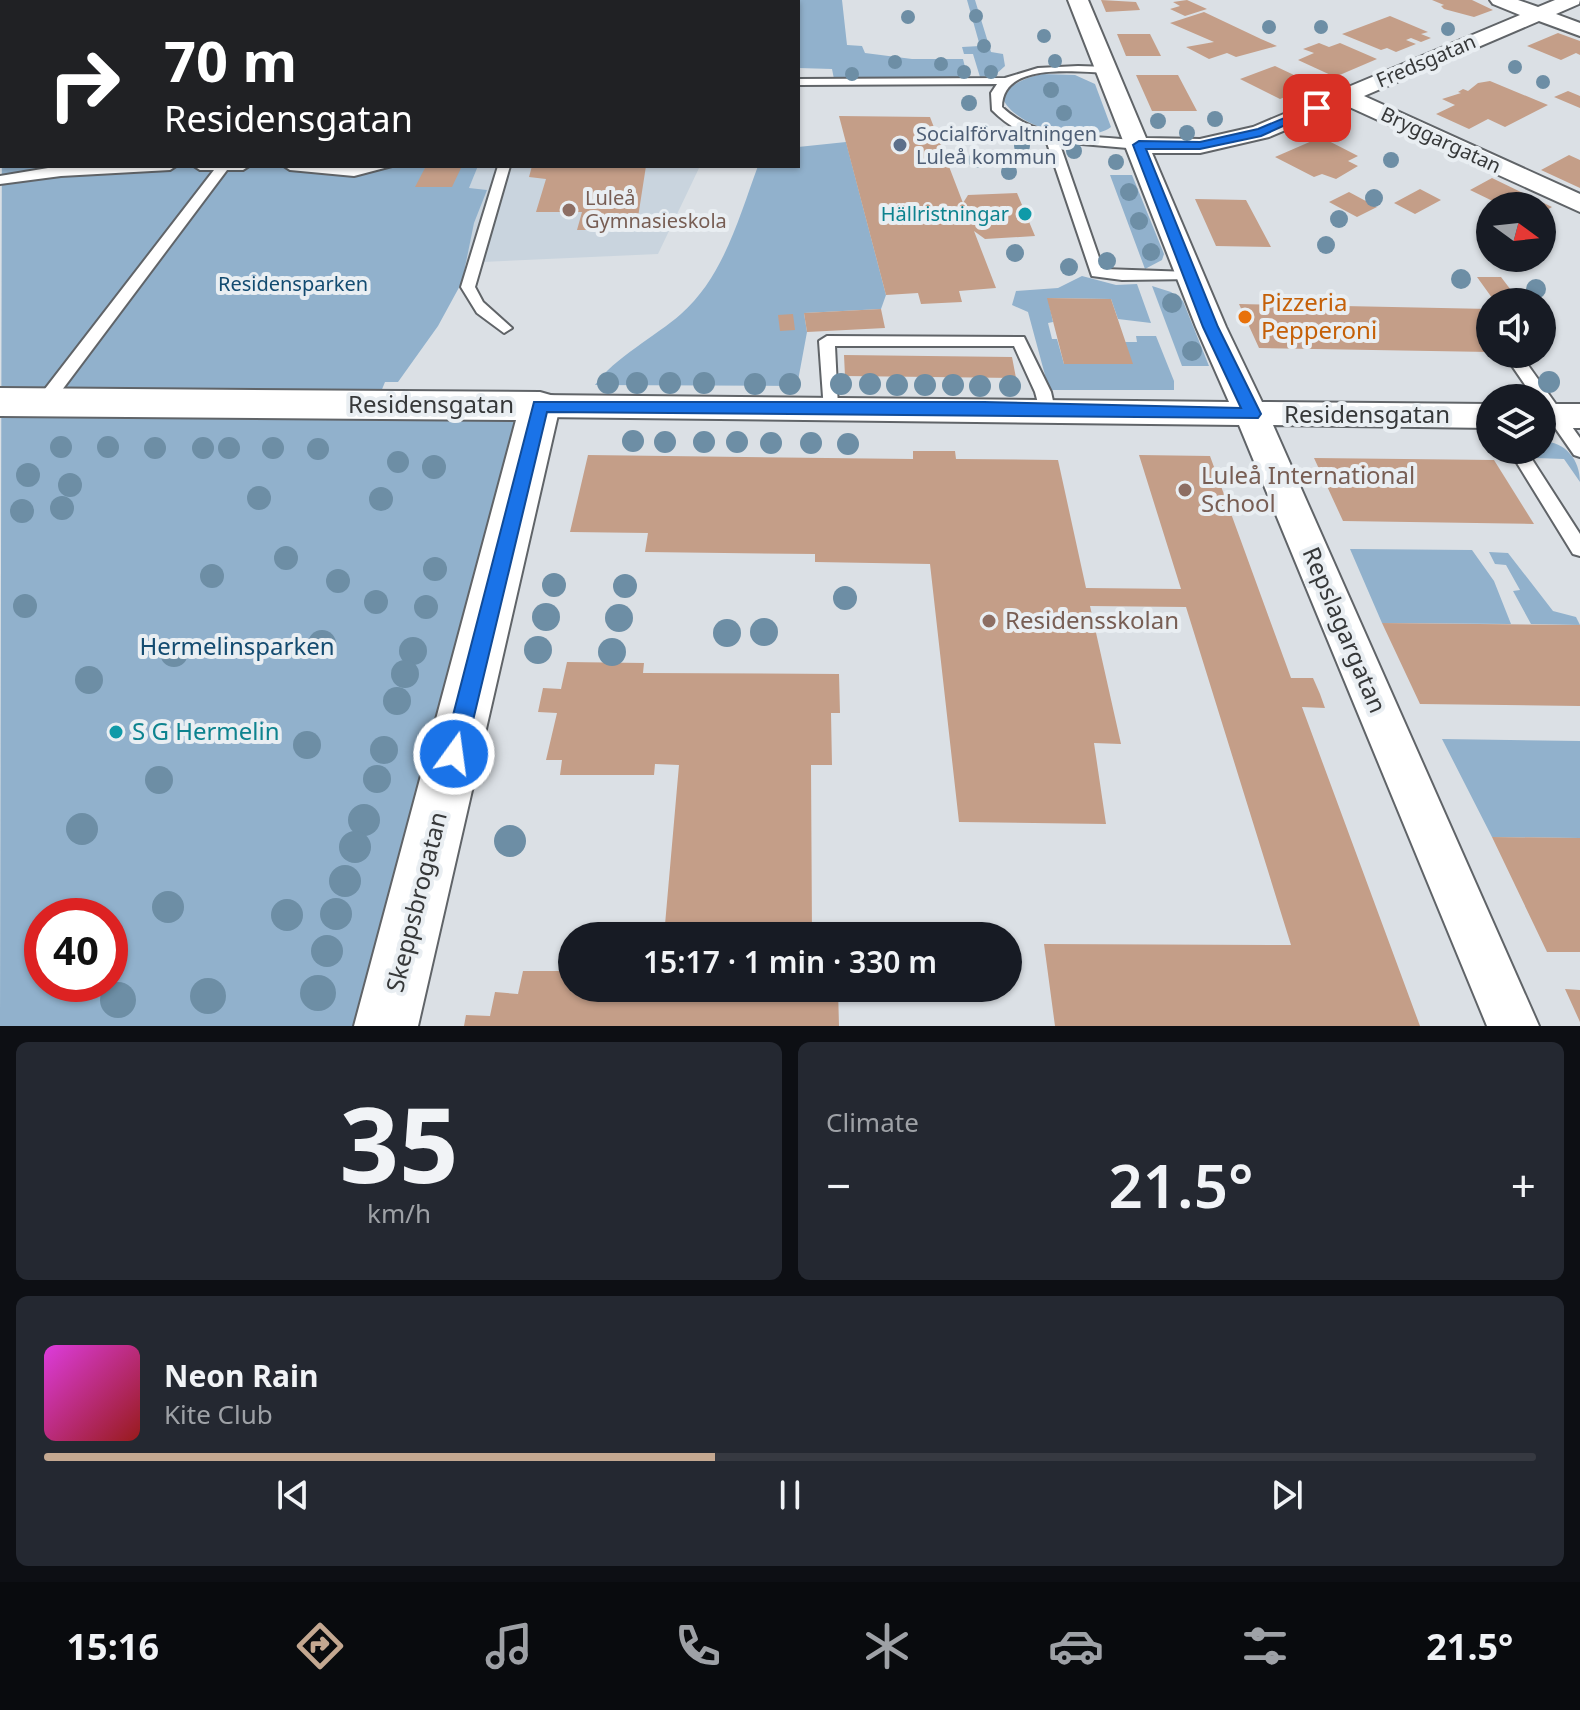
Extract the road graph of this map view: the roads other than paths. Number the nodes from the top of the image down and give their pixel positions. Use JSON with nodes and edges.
{"nodes":[{"id":1,"x":1078,"y":0,"type":"edge"},
{"id":2,"x":1500,"y":0,"type":"edge"},
{"id":3,"x":1572,"y":0,"type":"edge"},
{"id":4,"x":1537,"y":14,"type":"junction"},
{"id":5,"x":1580,"y":30,"type":"edge"},
{"id":6,"x":1021,"y":58,"type":"dead end"},
{"id":7,"x":1109,"y":70,"type":"junction"},
{"id":8,"x":1031,"y":71,"type":"junction"},
{"id":9,"x":1007,"y":81,"type":"junction"},
{"id":10,"x":800,"y":82,"type":"edge"},
{"id":11,"x":1345,"y":96,"type":"junction"},
{"id":12,"x":1051,"y":137,"type":"junction"},
{"id":13,"x":1139,"y":145,"type":"junction"},
{"id":14,"x":99,"y":168,"type":"edge"},
{"id":15,"x":222,"y":168,"type":"edge"},
{"id":16,"x":311,"y":168,"type":"edge"},
{"id":17,"x":375,"y":168,"type":"edge"},
{"id":18,"x":503,"y":168,"type":"edge"},
{"id":19,"x":64,"y":169,"type":"edge"},
{"id":20,"x":0,"y":180,"type":"edge"},
{"id":21,"x":1580,"y":204,"type":"edge"},
{"id":22,"x":1190,"y":276,"type":"junction"},
{"id":23,"x":504,"y":328,"type":"dead end"},
{"id":24,"x":1523,"y":368,"type":"edge"},
{"id":25,"x":0,"y":402,"type":"edge"},
{"id":26,"x":44,"y":402,"type":"junction"},
{"id":27,"x":540,"y":406,"type":"junction"},
{"id":28,"x":830,"y":407,"type":"junction"},
{"id":29,"x":1047,"y":410,"type":"junction"},
{"id":30,"x":1252,"y":414,"type":"junction"},
{"id":31,"x":1476,"y":416,"type":"edge"},
{"id":32,"x":1559,"y":416,"type":"edge"},
{"id":33,"x":1580,"y":451,"type":"edge"},
{"id":34,"x":1526,"y":464,"type":"edge"},
{"id":35,"x":1580,"y":549,"type":"edge"},
{"id":36,"x":501,"y":562,"type":"junction"},
{"id":37,"x":379,"y":1026,"type":"edge"},
{"id":38,"x":386,"y":1026,"type":"edge"},
{"id":39,"x":1513,"y":1026,"type":"edge"}],
"edges":[{"from":1,"to":7,"type":"street","name":"Repslagargatan"},
{"from":2,"to":4,"type":"street"},
{"from":3,"to":4,"type":"street","name":"Fredsgatan"},
{"from":4,"to":5,"type":"street"},
{"from":4,"to":11,"type":"street","name":"Fredsgatan"},
{"from":6,"to":8,"type":"lane"},
{"from":7,"to":8,"type":"lane"},
{"from":7,"to":13,"type":"street","name":"Repslagargatan"},
{"from":8,"to":9,"type":"lane"},
{"from":9,"to":10,"type":"lane"},
{"from":9,"to":12,"type":"lane"},
{"from":11,"to":13,"type":"street","name":"Fredsgatan"},
{"from":11,"to":21,"type":"street","name":"Bryggargatan"},
{"from":12,"to":13,"type":"lane"},
{"from":12,"to":22,"type":"lane"},
{"from":13,"to":22,"type":"street","name":"Repslagargatan"},
{"from":14,"to":19,"type":"lane"},
{"from":15,"to":26,"type":"lane"},
{"from":16,"to":17,"type":"lane"},
{"from":18,"to":23,"type":"lane"},
{"from":19,"to":20,"type":"lane"},
{"from":22,"to":30,"type":"street","name":"Repslagargatan"},
{"from":24,"to":32,"type":"lane"},
{"from":25,"to":26,"type":"street","name":"Residensgatan"},
{"from":26,"to":27,"type":"street","name":"Residensgatan"},
{"from":27,"to":28,"type":"street","name":"Residensgatan"},
{"from":27,"to":36,"type":"street","name":"Skeppsbrogatan"},
{"from":28,"to":29,"type":"street","name":"Residensgatan"},
{"from":28,"to":29,"type":"lane"},
{"from":29,"to":30,"type":"street","name":"Residensgatan"},
{"from":30,"to":31,"type":"street","name":"Residensgatan"},
{"from":30,"to":39,"type":"street","name":"Repslagargatan"},
{"from":32,"to":33,"type":"lane"},
{"from":34,"to":35,"type":"lane"},
{"from":36,"to":37,"type":"lane"},
{"from":36,"to":38,"type":"street","name":"Skeppsbrogatan"}]}
